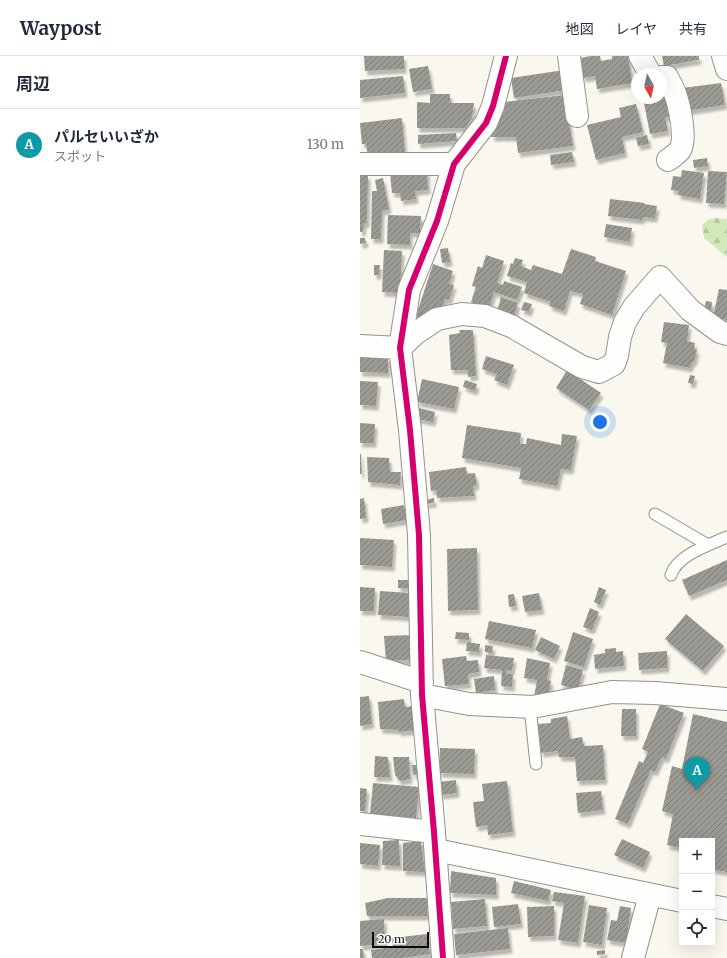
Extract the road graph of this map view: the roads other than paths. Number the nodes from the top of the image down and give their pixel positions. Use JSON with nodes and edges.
{"nodes":[{"id":1,"x":506,"y":56,"type":"edge"},
{"id":2,"x":569,"y":56,"type":"edge"},
{"id":3,"x":640,"y":56,"type":"edge"},
{"id":4,"x":723,"y":56,"type":"edge"},
{"id":5,"x":647,"y":68,"type":"edge"},
{"id":6,"x":727,"y":69,"type":"edge"},
{"id":7,"x":667,"y":77,"type":"edge"},
{"id":8,"x":577,"y":116,"type":"dead end"},
{"id":9,"x":668,"y":160,"type":"dead end"},
{"id":10,"x":360,"y":164,"type":"edge"},
{"id":11,"x":454,"y":164,"type":"junction"},
{"id":12,"x":727,"y":334,"type":"edge"},
{"id":13,"x":360,"y":346,"type":"edge"},
{"id":14,"x":400,"y":348,"type":"junction"},
{"id":15,"x":655,"y":514,"type":"dead end"},
{"id":16,"x":727,"y":537,"type":"edge"},
{"id":17,"x":708,"y":545,"type":"junction"},
{"id":18,"x":672,"y":575,"type":"dead end"},
{"id":19,"x":360,"y":662,"type":"edge"},
{"id":20,"x":422,"y":689,"type":"junction"},
{"id":21,"x":727,"y":699,"type":"edge"},
{"id":22,"x":530,"y":706,"type":"junction"},
{"id":23,"x":536,"y":764,"type":"dead end"},
{"id":24,"x":360,"y":824,"type":"edge"},
{"id":25,"x":435,"y":841,"type":"junction"},
{"id":26,"x":650,"y":895,"type":"junction"},
{"id":27,"x":679,"y":900,"type":"edge"},
{"id":28,"x":715,"y":907,"type":"edge"},
{"id":29,"x":727,"y":909,"type":"edge"},
{"id":30,"x":443,"y":958,"type":"edge"},
{"id":31,"x":633,"y":958,"type":"edge"}],
"edges":[{"from":1,"to":11,"type":"street"},
{"from":2,"to":8,"type":"street"},
{"from":3,"to":5,"type":"street"},
{"from":4,"to":6,"type":"street"},
{"from":7,"to":9,"type":"street"},
{"from":10,"to":11,"type":"street"},
{"from":11,"to":14,"type":"street"},
{"from":12,"to":14,"type":"street"},
{"from":13,"to":14,"type":"street"},
{"from":14,"to":20,"type":"street"},
{"from":15,"to":17,"type":"lane"},
{"from":16,"to":17,"type":"lane"},
{"from":17,"to":18,"type":"lane"},
{"from":19,"to":20,"type":"street"},
{"from":20,"to":22,"type":"street"},
{"from":20,"to":25,"type":"street"},
{"from":21,"to":22,"type":"street"},
{"from":22,"to":23,"type":"lane"},
{"from":24,"to":25,"type":"street"},
{"from":25,"to":26,"type":"street"},
{"from":25,"to":30,"type":"street"},
{"from":26,"to":27,"type":"street"},
{"from":26,"to":31,"type":"street"},
{"from":28,"to":29,"type":"street"}]}
